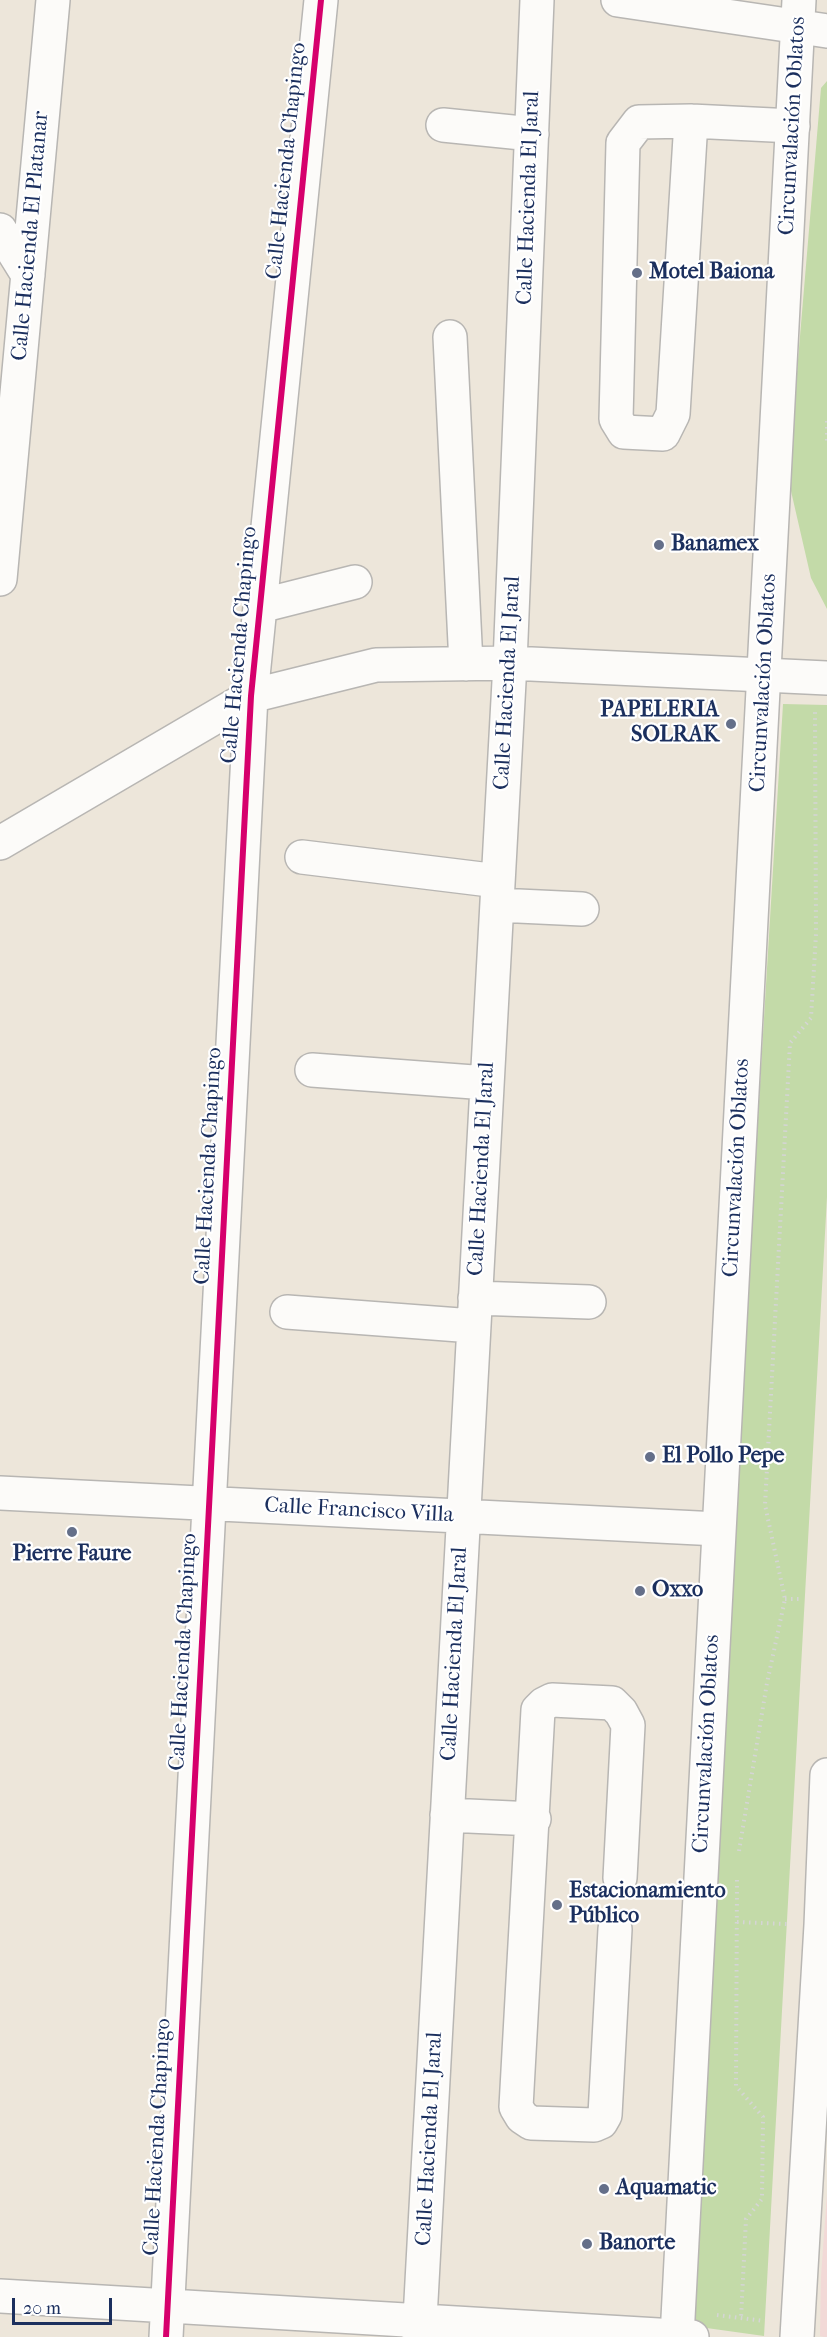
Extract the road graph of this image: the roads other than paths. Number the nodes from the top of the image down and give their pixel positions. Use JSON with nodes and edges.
{"nodes":[{"id":1,"x":53,"y":0,"type":"edge"},
{"id":2,"x":321,"y":0,"type":"edge"},
{"id":3,"x":537,"y":0,"type":"edge"},
{"id":4,"x":618,"y":0,"type":"edge"},
{"id":5,"x":717,"y":7,"type":"edge"},
{"id":6,"x":808,"y":19,"type":"edge"},
{"id":7,"x":691,"y":121,"type":"junction"},
{"id":8,"x":443,"y":125,"type":"dead end"},
{"id":9,"x":793,"y":126,"type":"junction"},
{"id":10,"x":532,"y":134,"type":"junction"},
{"id":11,"x":0,"y":230,"type":"edge"},
{"id":12,"x":28,"y":275,"type":"junction"},
{"id":13,"x":450,"y":337,"type":"dead end"},
{"id":14,"x":0,"y":579,"type":"edge"},
{"id":15,"x":355,"y":582,"type":"dead end"},
{"id":16,"x":260,"y":606,"type":"junction"},
{"id":17,"x":510,"y":663,"type":"junction"},
{"id":18,"x":466,"y":664,"type":"junction"},
{"id":19,"x":764,"y":675,"type":"junction"},
{"id":20,"x":827,"y":678,"type":"edge"},
{"id":21,"x":251,"y":696,"type":"junction"},
{"id":22,"x":0,"y":843,"type":"edge"},
{"id":23,"x":302,"y":858,"type":"dead end"},
{"id":24,"x":497,"y":893,"type":"junction"},
{"id":25,"x":582,"y":909,"type":"dead end"},
{"id":26,"x":312,"y":1070,"type":"dead end"},
{"id":27,"x":487,"y":1083,"type":"junction"},
{"id":28,"x":589,"y":1302,"type":"dead end"},
{"id":29,"x":287,"y":1312,"type":"dead end"},
{"id":30,"x":474,"y":1312,"type":"junction"},
{"id":31,"x":0,"y":1493,"type":"edge"},
{"id":32,"x":210,"y":1503,"type":"junction"},
{"id":33,"x":462,"y":1516,"type":"junction"},
{"id":34,"x":718,"y":1529,"type":"junction"},
{"id":35,"x":827,"y":1775,"type":"edge"},
{"id":36,"x":447,"y":1815,"type":"junction"},
{"id":37,"x":534,"y":1819,"type":"junction"},
{"id":38,"x":620,"y":1878,"type":"dead end"},
{"id":39,"x":615,"y":1929,"type":"dead end"},
{"id":40,"x":0,"y":2296,"type":"edge"},
{"id":41,"x":166,"y":2321,"type":"edge"},
{"id":42,"x":420,"y":2329,"type":"edge"},
{"id":43,"x":784,"y":2329,"type":"edge"},
{"id":44,"x":688,"y":2331,"type":"edge"}],
"edges":[{"from":1,"to":12,"type":"street","name":"Calle Hacienda El Platanar"},
{"from":2,"to":16,"type":"street","name":"Calle Hacienda Chapingo"},
{"from":3,"to":10,"type":"street","name":"Calle Hacienda El Jaral"},
{"from":4,"to":5,"type":"street"},
{"from":5,"to":6,"type":"street"},
{"from":6,"to":9,"type":"street","name":"Circunvalación Oblatos"},
{"from":7,"to":7,"type":"street"},
{"from":7,"to":9,"type":"street"},
{"from":8,"to":10,"type":"street"},
{"from":9,"to":19,"type":"street","name":"Circunvalación Oblatos"},
{"from":10,"to":17,"type":"street","name":"Calle Hacienda El Jaral"},
{"from":11,"to":12,"type":"street"},
{"from":12,"to":14,"type":"street","name":"Calle Hacienda El Platanar"},
{"from":13,"to":18,"type":"street"},
{"from":15,"to":16,"type":"street"},
{"from":16,"to":21,"type":"street","name":"Calle Hacienda Chapingo"},
{"from":17,"to":18,"type":"street"},
{"from":17,"to":19,"type":"street"},
{"from":17,"to":24,"type":"street","name":"Calle Hacienda El Jaral"},
{"from":18,"to":21,"type":"street"},
{"from":19,"to":20,"type":"street"},
{"from":19,"to":34,"type":"street","name":"Circunvalación Oblatos"},
{"from":21,"to":22,"type":"street"},
{"from":21,"to":32,"type":"street","name":"Calle Hacienda Chapingo"},
{"from":23,"to":24,"type":"street"},
{"from":24,"to":25,"type":"street"},
{"from":24,"to":27,"type":"street","name":"Calle Hacienda El Jaral"},
{"from":26,"to":27,"type":"street"},
{"from":27,"to":30,"type":"street","name":"Calle Hacienda El Jaral"},
{"from":28,"to":30,"type":"street"},
{"from":29,"to":30,"type":"street"},
{"from":30,"to":33,"type":"street","name":"Calle Hacienda El Jaral"},
{"from":31,"to":32,"type":"street","name":"Calle Francisco Villa"},
{"from":32,"to":33,"type":"street","name":"Calle Francisco Villa"},
{"from":32,"to":41,"type":"street","name":"Calle Hacienda Chapingo"},
{"from":33,"to":34,"type":"street","name":"Calle Francisco Villa"},
{"from":33,"to":36,"type":"street","name":"Calle Hacienda El Jaral"},
{"from":34,"to":44,"type":"street","name":"Circunvalación Oblatos"},
{"from":35,"to":43,"type":"street"},
{"from":36,"to":37,"type":"street"},
{"from":36,"to":42,"type":"street","name":"Calle Hacienda El Jaral"},
{"from":37,"to":38,"type":"street"},
{"from":37,"to":39,"type":"street"},
{"from":40,"to":41,"type":"street"},
{"from":41,"to":42,"type":"street"},
{"from":42,"to":44,"type":"street"}]}
